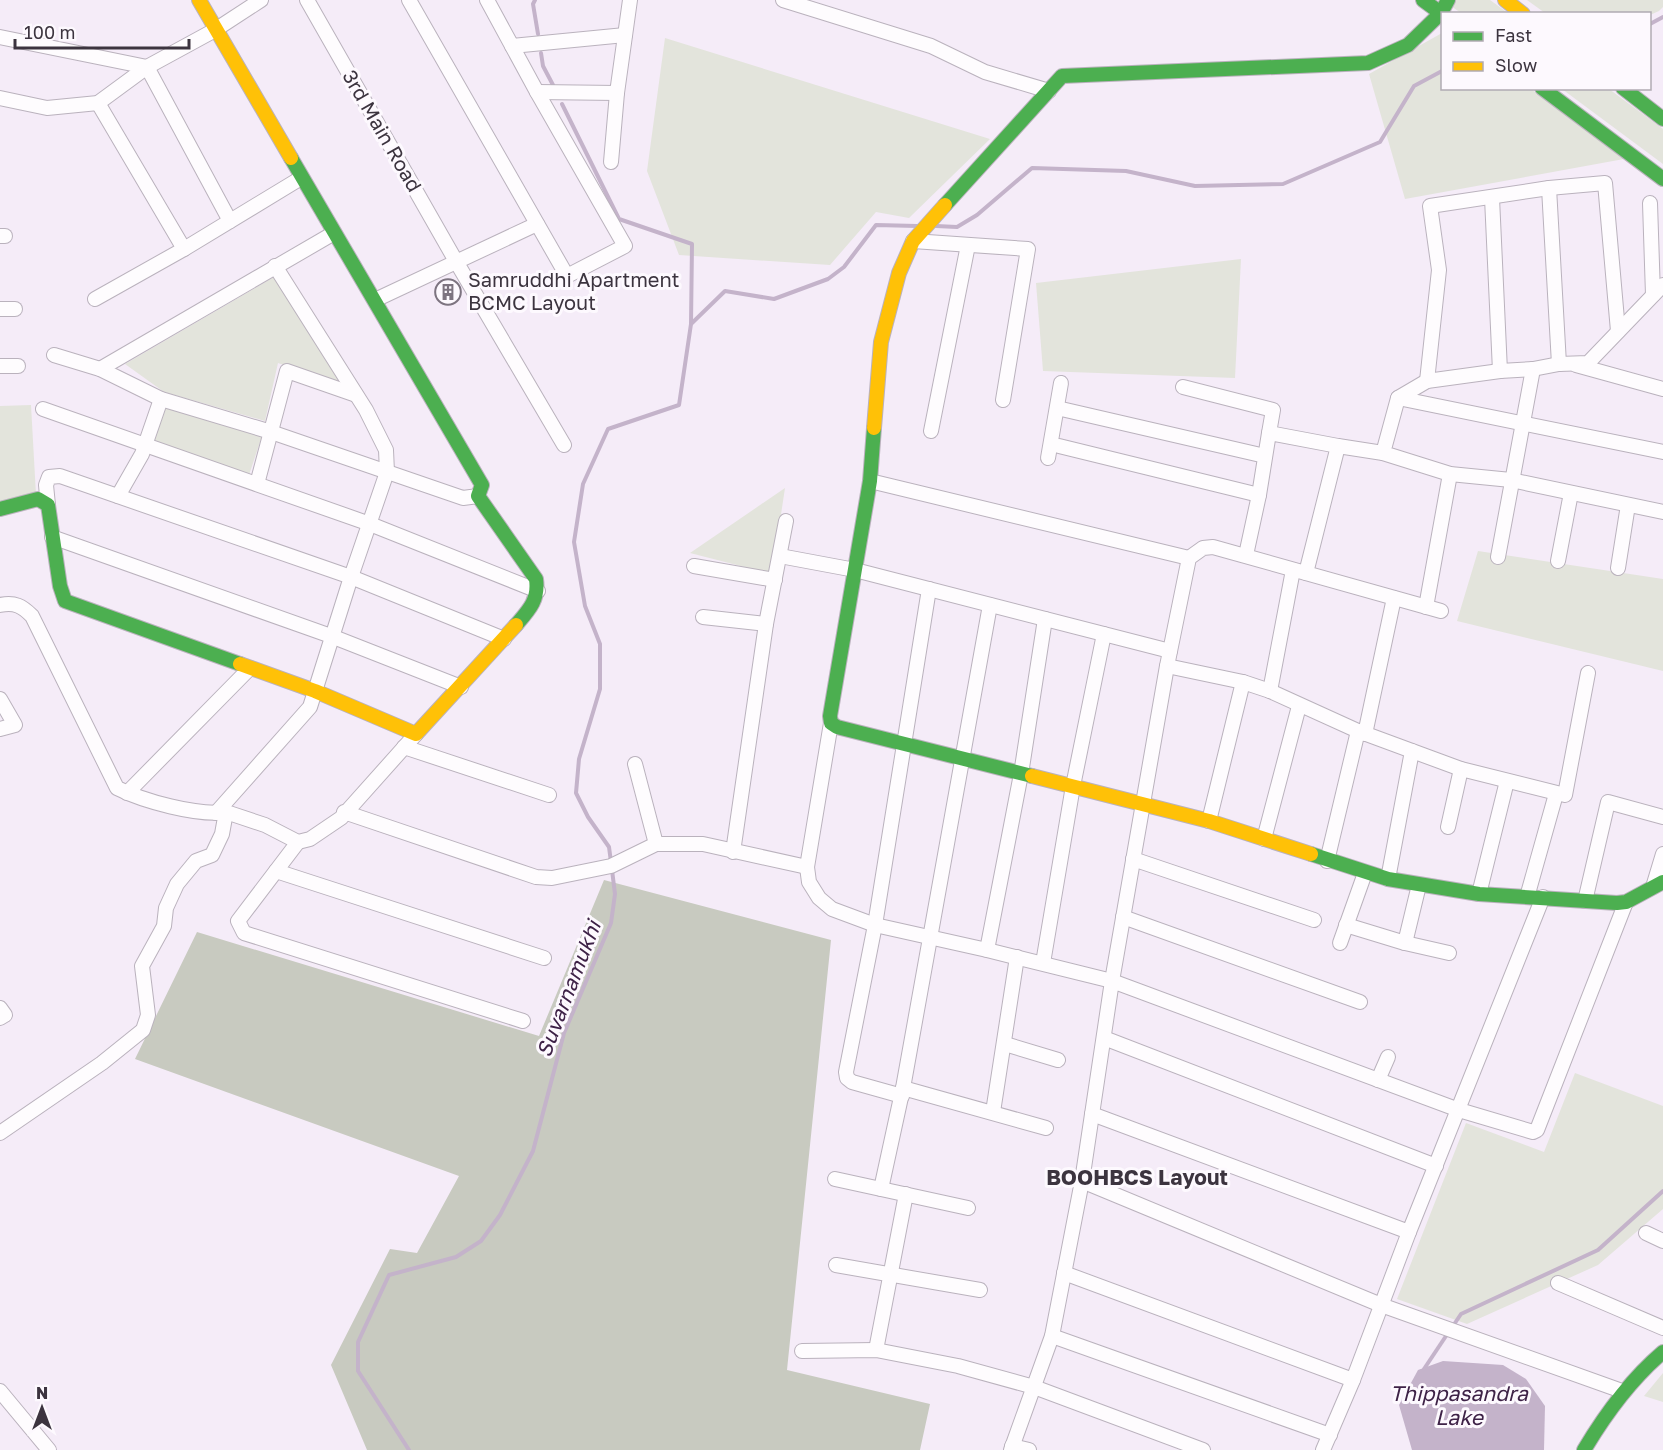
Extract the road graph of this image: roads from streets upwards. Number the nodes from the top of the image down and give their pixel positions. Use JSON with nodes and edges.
{"nodes":[{"id":1,"x":199,"y":0,"type":"edge"},
{"id":2,"x":261,"y":0,"type":"edge"},
{"id":3,"x":307,"y":0,"type":"edge"},
{"id":4,"x":409,"y":0,"type":"edge"},
{"id":5,"x":487,"y":0,"type":"edge"},
{"id":6,"x":630,"y":0,"type":"edge"},
{"id":7,"x":783,"y":0,"type":"edge"},
{"id":8,"x":1423,"y":0,"type":"edge"},
{"id":9,"x":1505,"y":0,"type":"edge"},
{"id":10,"x":1520,"y":12,"type":"edge"},
{"id":11,"x":1441,"y":13,"type":"edge"},
{"id":12,"x":1441,"y":15,"type":"edge"},
{"id":13,"x":215,"y":30,"type":"junction"},
{"id":14,"x":626,"y":35,"type":"junction"},
{"id":15,"x":0,"y":37,"type":"edge"},
{"id":16,"x":512,"y":46,"type":"junction"},
{"id":17,"x":147,"y":67,"type":"junction"},
{"id":18,"x":1545,"y":90,"type":"edge"},
{"id":19,"x":1626,"y":90,"type":"edge"},
{"id":20,"x":1049,"y":91,"type":"junction"},
{"id":21,"x":537,"y":92,"type":"junction"},
{"id":22,"x":617,"y":93,"type":"junction"},
{"id":23,"x":0,"y":98,"type":"edge"},
{"id":24,"x":98,"y":103,"type":"junction"},
{"id":25,"x":1663,"y":119,"type":"edge"},
{"id":26,"x":611,"y":162,"type":"dead end"},
{"id":27,"x":302,"y":178,"type":"junction"},
{"id":28,"x":1663,"y":179,"type":"edge"},
{"id":29,"x":1549,"y":188,"type":"junction"},
{"id":30,"x":1492,"y":198,"type":"junction"},
{"id":31,"x":1650,"y":202,"type":"dead end"},
{"id":32,"x":230,"y":221,"type":"junction"},
{"id":33,"x":537,"y":224,"type":"junction"},
{"id":34,"x":334,"y":232,"type":"junction"},
{"id":35,"x":914,"y":241,"type":"junction"},
{"id":36,"x":968,"y":245,"type":"junction"},
{"id":37,"x":184,"y":249,"type":"junction"},
{"id":38,"x":457,"y":263,"type":"junction"},
{"id":39,"x":275,"y":266,"type":"junction"},
{"id":40,"x":1658,"y":290,"type":"edge"},
{"id":41,"x":95,"y":299,"type":"dead end"},
{"id":42,"x":375,"y":300,"type":"junction"},
{"id":43,"x":0,"y":309,"type":"edge"},
{"id":44,"x":15,"y":309,"type":"dead end"},
{"id":45,"x":1618,"y":331,"type":"junction"},
{"id":46,"x":54,"y":355,"type":"dead end"},
{"id":47,"x":1559,"y":364,"type":"junction"},
{"id":48,"x":1574,"y":364,"type":"junction"},
{"id":49,"x":0,"y":366,"type":"edge"},
{"id":50,"x":18,"y":366,"type":"dead end"},
{"id":51,"x":100,"y":369,"type":"junction"},
{"id":52,"x":1533,"y":369,"type":"junction"},
{"id":53,"x":1500,"y":371,"type":"junction"},
{"id":54,"x":1427,"y":381,"type":"junction"},
{"id":55,"x":1061,"y":383,"type":"dead end"},
{"id":56,"x":1661,"y":385,"type":"edge"},
{"id":57,"x":1183,"y":387,"type":"dead end"},
{"id":58,"x":356,"y":394,"type":"junction"},
{"id":59,"x":1398,"y":398,"type":"junction"},
{"id":60,"x":161,"y":399,"type":"junction"},
{"id":61,"x":1003,"y":400,"type":"dead end"},
{"id":62,"x":1057,"y":408,"type":"junction"},
{"id":63,"x":44,"y":409,"type":"dead end"},
{"id":64,"x":1523,"y":424,"type":"junction"},
{"id":65,"x":931,"y":431,"type":"dead end"},
{"id":66,"x":271,"y":432,"type":"junction"},
{"id":67,"x":1269,"y":433,"type":"junction"},
{"id":68,"x":146,"y":444,"type":"junction"},
{"id":69,"x":564,"y":445,"type":"dead end"},
{"id":70,"x":1059,"y":446,"type":"dead end"},
{"id":71,"x":1338,"y":446,"type":"junction"},
{"id":72,"x":1663,"y":452,"type":"edge"},
{"id":73,"x":1383,"y":453,"type":"junction"},
{"id":74,"x":1265,"y":456,"type":"junction"},
{"id":75,"x":1048,"y":458,"type":"dead end"},
{"id":76,"x":387,"y":472,"type":"junction"},
{"id":77,"x":1450,"y":474,"type":"junction"},
{"id":78,"x":1511,"y":480,"type":"junction"},
{"id":79,"x":870,"y":481,"type":"junction"},
{"id":80,"x":257,"y":484,"type":"junction"},
{"id":81,"x":1571,"y":493,"type":"junction"},
{"id":82,"x":1259,"y":495,"type":"junction"},
{"id":83,"x":118,"y":496,"type":"junction"},
{"id":84,"x":478,"y":496,"type":"junction"},
{"id":85,"x":48,"y":505,"type":"junction"},
{"id":86,"x":1628,"y":505,"type":"junction"},
{"id":87,"x":0,"y":509,"type":"edge"},
{"id":88,"x":1663,"y":512,"type":"edge"},
{"id":89,"x":786,"y":521,"type":"dead end"},
{"id":90,"x":370,"y":524,"type":"junction"},
{"id":91,"x":52,"y":537,"type":"junction"},
{"id":92,"x":1246,"y":555,"type":"junction"},
{"id":93,"x":780,"y":556,"type":"junction"},
{"id":94,"x":1498,"y":557,"type":"dead end"},
{"id":95,"x":1189,"y":558,"type":"junction"},
{"id":96,"x":1558,"y":561,"type":"dead end"},
{"id":97,"x":694,"y":566,"type":"dead end"},
{"id":98,"x":1618,"y":568,"type":"dead end"},
{"id":99,"x":855,"y":570,"type":"junction"},
{"id":100,"x":1299,"y":572,"type":"junction"},
{"id":101,"x":351,"y":577,"type":"junction"},
{"id":102,"x":775,"y":580,"type":"junction"},
{"id":103,"x":929,"y":589,"type":"junction"},
{"id":104,"x":538,"y":591,"type":"junction"},
{"id":105,"x":1394,"y":598,"type":"junction"},
{"id":106,"x":990,"y":604,"type":"junction"},
{"id":107,"x":0,"y":605,"type":"edge"},
{"id":108,"x":1426,"y":607,"type":"junction"},
{"id":109,"x":1441,"y":611,"type":"dead end"},
{"id":110,"x":703,"y":617,"type":"dead end"},
{"id":111,"x":1045,"y":619,"type":"junction"},
{"id":112,"x":766,"y":624,"type":"junction"},
{"id":113,"x":1104,"y":634,"type":"junction"},
{"id":114,"x":331,"y":636,"type":"junction"},
{"id":115,"x":504,"y":639,"type":"junction"},
{"id":116,"x":1170,"y":651,"type":"junction"},
{"id":117,"x":1167,"y":666,"type":"junction"},
{"id":118,"x":250,"y":668,"type":"junction"},
{"id":119,"x":1588,"y":673,"type":"dead end"},
{"id":120,"x":1243,"y":682,"type":"junction"},
{"id":121,"x":461,"y":687,"type":"junction"},
{"id":122,"x":315,"y":691,"type":"junction"},
{"id":123,"x":1270,"y":691,"type":"junction"},
{"id":124,"x":0,"y":699,"type":"edge"},
{"id":125,"x":1299,"y":706,"type":"junction"},
{"id":126,"x":831,"y":723,"type":"junction"},
{"id":127,"x":0,"y":729,"type":"edge"},
{"id":128,"x":1361,"y":732,"type":"junction"},
{"id":129,"x":416,"y":734,"type":"junction"},
{"id":130,"x":904,"y":743,"type":"junction"},
{"id":131,"x":404,"y":747,"type":"junction"},
{"id":132,"x":1412,"y":751,"type":"junction"},
{"id":133,"x":963,"y":758,"type":"junction"},
{"id":134,"x":635,"y":764,"type":"dead end"},
{"id":135,"x":1461,"y":769,"type":"junction"},
{"id":136,"x":1021,"y":774,"type":"junction"},
{"id":137,"x":1507,"y":781,"type":"junction"},
{"id":138,"x":1073,"y":786,"type":"junction"},
{"id":139,"x":128,"y":793,"type":"junction"},
{"id":140,"x":1556,"y":794,"type":"junction"},
{"id":141,"x":549,"y":795,"type":"dead end"},
{"id":142,"x":1143,"y":802,"type":"junction"},
{"id":143,"x":221,"y":812,"type":"junction"},
{"id":144,"x":344,"y":812,"type":"junction"},
{"id":145,"x":1663,"y":817,"type":"edge"},
{"id":146,"x":1209,"y":820,"type":"junction"},
{"id":147,"x":1448,"y":828,"type":"dead end"},
{"id":148,"x":1264,"y":839,"type":"junction"},
{"id":149,"x":298,"y":842,"type":"junction"},
{"id":150,"x":656,"y":844,"type":"junction"},
{"id":151,"x":732,"y":852,"type":"junction"},
{"id":152,"x":1663,"y":854,"type":"edge"},
{"id":153,"x":1133,"y":859,"type":"junction"},
{"id":154,"x":1327,"y":861,"type":"junction"},
{"id":155,"x":807,"y":867,"type":"junction"},
{"id":156,"x":276,"y":871,"type":"junction"},
{"id":157,"x":1365,"y":873,"type":"junction"},
{"id":158,"x":1388,"y":879,"type":"junction"},
{"id":159,"x":1419,"y":885,"type":"junction"},
{"id":160,"x":1658,"y":885,"type":"edge"},
{"id":161,"x":1479,"y":894,"type":"junction"},
{"id":162,"x":1527,"y":897,"type":"junction"},
{"id":163,"x":1543,"y":897,"type":"junction"},
{"id":164,"x":1585,"y":901,"type":"junction"},
{"id":165,"x":1626,"y":902,"type":"junction"},
{"id":166,"x":1123,"y":917,"type":"junction"},
{"id":167,"x":1314,"y":920,"type":"dead end"},
{"id":168,"x":875,"y":925,"type":"junction"},
{"id":169,"x":1346,"y":925,"type":"junction"},
{"id":170,"x":931,"y":936,"type":"junction"},
{"id":171,"x":1340,"y":943,"type":"dead end"},
{"id":172,"x":1404,"y":943,"type":"junction"},
{"id":173,"x":987,"y":950,"type":"junction"},
{"id":174,"x":1449,"y":952,"type":"dead end"},
{"id":175,"x":1017,"y":957,"type":"junction"},
{"id":176,"x":544,"y":958,"type":"dead end"},
{"id":177,"x":1042,"y":963,"type":"junction"},
{"id":178,"x":1112,"y":981,"type":"junction"},
{"id":179,"x":1360,"y":1002,"type":"dead end"},
{"id":180,"x":0,"y":1008,"type":"edge"},
{"id":181,"x":0,"y":1018,"type":"edge"},
{"id":182,"x":523,"y":1021,"type":"dead end"},
{"id":183,"x":1104,"y":1038,"type":"junction"},
{"id":184,"x":1005,"y":1044,"type":"junction"},
{"id":185,"x":1388,"y":1057,"type":"dead end"},
{"id":186,"x":1058,"y":1060,"type":"dead end"},
{"id":187,"x":1378,"y":1080,"type":"junction"},
{"id":188,"x":903,"y":1092,"type":"junction"},
{"id":189,"x":1459,"y":1110,"type":"junction"},
{"id":190,"x":993,"y":1112,"type":"junction"},
{"id":191,"x":1092,"y":1114,"type":"junction"},
{"id":192,"x":1046,"y":1128,"type":"dead end"},
{"id":193,"x":0,"y":1133,"type":"edge"},
{"id":194,"x":1436,"y":1166,"type":"junction"},
{"id":195,"x":835,"y":1179,"type":"dead end"},
{"id":196,"x":1082,"y":1181,"type":"junction"},
{"id":197,"x":881,"y":1189,"type":"junction"},
{"id":198,"x":906,"y":1194,"type":"junction"},
{"id":199,"x":968,"y":1208,"type":"dead end"},
{"id":200,"x":1409,"y":1232,"type":"junction"},
{"id":201,"x":1646,"y":1233,"type":"dead end"},
{"id":202,"x":1663,"y":1241,"type":"edge"},
{"id":203,"x":836,"y":1264,"type":"dead end"},
{"id":204,"x":1064,"y":1273,"type":"junction"},
{"id":205,"x":890,"y":1274,"type":"junction"},
{"id":206,"x":1558,"y":1283,"type":"dead end"},
{"id":207,"x":980,"y":1290,"type":"dead end"},
{"id":208,"x":1381,"y":1305,"type":"junction"},
{"id":209,"x":1663,"y":1328,"type":"edge"},
{"id":210,"x":1052,"y":1336,"type":"junction"},
{"id":211,"x":876,"y":1350,"type":"junction"},
{"id":212,"x":802,"y":1351,"type":"dead end"},
{"id":213,"x":1663,"y":1352,"type":"edge"},
{"id":214,"x":1353,"y":1380,"type":"junction"},
{"id":215,"x":1034,"y":1387,"type":"junction"},
{"id":216,"x":1622,"y":1391,"type":"junction"},
{"id":217,"x":0,"y":1392,"type":"edge"},
{"id":218,"x":1330,"y":1435,"type":"junction"},
{"id":219,"x":1012,"y":1448,"type":"edge"},
{"id":220,"x":49,"y":1450,"type":"edge"},
{"id":221,"x":1029,"y":1450,"type":"edge"},
{"id":222,"x":1203,"y":1450,"type":"edge"},
{"id":223,"x":1323,"y":1450,"type":"edge"},
{"id":224,"x":1584,"y":1450,"type":"edge"}],
"edges":[{"from":1,"to":13,"type":"street"},
{"from":2,"to":13,"type":"street"},
{"from":3,"to":38,"type":"street","name":"3rd Main Road"},
{"from":4,"to":33,"type":"street"},
{"from":5,"to":16,"type":"street"},
{"from":6,"to":14,"type":"street"},
{"from":7,"to":20,"type":"street"},
{"from":8,"to":11,"type":"street"},
{"from":9,"to":10,"type":"street"},
{"from":12,"to":20,"type":"street"},
{"from":13,"to":17,"type":"street"},
{"from":13,"to":27,"type":"street"},
{"from":14,"to":16,"type":"street"},
{"from":14,"to":22,"type":"street"},
{"from":15,"to":17,"type":"street"},
{"from":16,"to":21,"type":"street"},
{"from":17,"to":24,"type":"street"},
{"from":17,"to":32,"type":"street"},
{"from":18,"to":28,"type":"street"},
{"from":19,"to":25,"type":"street"},
{"from":20,"to":35,"type":"street"},
{"from":21,"to":22,"type":"street"},
{"from":21,"to":33,"type":"street"},
{"from":22,"to":26,"type":"street"},
{"from":23,"to":24,"type":"street"},
{"from":24,"to":37,"type":"street"},
{"from":27,"to":32,"type":"street"},
{"from":27,"to":34,"type":"street"},
{"from":29,"to":30,"type":"street"},
{"from":29,"to":45,"type":"street"},
{"from":29,"to":47,"type":"street"},
{"from":30,"to":53,"type":"street"},
{"from":30,"to":54,"type":"street"},
{"from":31,"to":40,"type":"street"},
{"from":32,"to":37,"type":"street"},
{"from":33,"to":38,"type":"street"},
{"from":34,"to":39,"type":"street"},
{"from":34,"to":42,"type":"street"},
{"from":35,"to":36,"type":"street"},
{"from":35,"to":79,"type":"street"},
{"from":36,"to":61,"type":"street"},
{"from":36,"to":65,"type":"street"},
{"from":37,"to":41,"type":"street"},
{"from":38,"to":42,"type":"street"},
{"from":38,"to":69,"type":"street","name":"3rd Main Road"},
{"from":39,"to":51,"type":"street"},
{"from":39,"to":58,"type":"street"},
{"from":40,"to":45,"type":"street"},
{"from":42,"to":84,"type":"street"},
{"from":43,"to":44,"type":"street"},
{"from":45,"to":48,"type":"street"},
{"from":46,"to":51,"type":"street"},
{"from":47,"to":48,"type":"street"},
{"from":47,"to":52,"type":"street"},
{"from":48,"to":56,"type":"street"},
{"from":49,"to":50,"type":"street"},
{"from":51,"to":60,"type":"street"},
{"from":52,"to":53,"type":"street"},
{"from":52,"to":64,"type":"street"},
{"from":53,"to":54,"type":"street"},
{"from":54,"to":59,"type":"street"},
{"from":55,"to":62,"type":"street"},
{"from":57,"to":67,"type":"street"},
{"from":58,"to":66,"type":"street"},
{"from":58,"to":76,"type":"street"},
{"from":59,"to":64,"type":"street"},
{"from":59,"to":73,"type":"street"},
{"from":60,"to":66,"type":"street"},
{"from":60,"to":68,"type":"street"},
{"from":62,"to":74,"type":"street"},
{"from":62,"to":75,"type":"street"},
{"from":63,"to":68,"type":"street"},
{"from":64,"to":72,"type":"street"},
{"from":64,"to":78,"type":"street"},
{"from":66,"to":76,"type":"street"},
{"from":66,"to":80,"type":"street"},
{"from":67,"to":71,"type":"street"},
{"from":67,"to":74,"type":"street"},
{"from":68,"to":80,"type":"street"},
{"from":68,"to":83,"type":"street"},
{"from":70,"to":82,"type":"street"},
{"from":71,"to":73,"type":"street"},
{"from":71,"to":100,"type":"street"},
{"from":73,"to":77,"type":"street"},
{"from":74,"to":82,"type":"street"},
{"from":76,"to":84,"type":"street"},
{"from":76,"to":90,"type":"street"},
{"from":77,"to":78,"type":"street"},
{"from":77,"to":108,"type":"street"},
{"from":78,"to":81,"type":"street"},
{"from":78,"to":94,"type":"street"},
{"from":79,"to":95,"type":"street"},
{"from":79,"to":99,"type":"street"},
{"from":80,"to":90,"type":"street"},
{"from":81,"to":86,"type":"street"},
{"from":81,"to":96,"type":"street"},
{"from":82,"to":92,"type":"street"},
{"from":83,"to":85,"type":"street"},
{"from":83,"to":101,"type":"street"},
{"from":84,"to":104,"type":"street"},
{"from":85,"to":87,"type":"street"},
{"from":85,"to":91,"type":"street"},
{"from":86,"to":88,"type":"street"},
{"from":86,"to":98,"type":"street"},
{"from":89,"to":93,"type":"street"},
{"from":90,"to":101,"type":"street"},
{"from":90,"to":104,"type":"street"},
{"from":91,"to":114,"type":"street"},
{"from":91,"to":118,"type":"street"},
{"from":92,"to":95,"type":"street"},
{"from":92,"to":100,"type":"street"},
{"from":93,"to":99,"type":"street"},
{"from":93,"to":102,"type":"street"},
{"from":95,"to":116,"type":"street"},
{"from":97,"to":102,"type":"street"},
{"from":99,"to":103,"type":"street"},
{"from":99,"to":126,"type":"street"},
{"from":100,"to":105,"type":"street"},
{"from":100,"to":123,"type":"street"},
{"from":101,"to":114,"type":"street"},
{"from":101,"to":115,"type":"street"},
{"from":102,"to":112,"type":"street"},
{"from":103,"to":106,"type":"street"},
{"from":103,"to":130,"type":"street"},
{"from":104,"to":115,"type":"street"},
{"from":105,"to":108,"type":"street"},
{"from":105,"to":128,"type":"street"},
{"from":106,"to":111,"type":"street"},
{"from":106,"to":133,"type":"street"},
{"from":107,"to":139,"type":"street"},
{"from":108,"to":109,"type":"street"},
{"from":110,"to":112,"type":"street"},
{"from":111,"to":113,"type":"street"},
{"from":111,"to":136,"type":"street"},
{"from":112,"to":151,"type":"street"},
{"from":113,"to":116,"type":"street"},
{"from":113,"to":138,"type":"street"},
{"from":114,"to":121,"type":"street"},
{"from":114,"to":122,"type":"street"},
{"from":115,"to":121,"type":"street"},
{"from":116,"to":117,"type":"street"},
{"from":117,"to":120,"type":"street"},
{"from":117,"to":142,"type":"street"},
{"from":118,"to":122,"type":"street"},
{"from":118,"to":139,"type":"street"},
{"from":119,"to":140,"type":"street"},
{"from":120,"to":123,"type":"street"},
{"from":120,"to":146,"type":"street"},
{"from":121,"to":129,"type":"street"},
{"from":122,"to":129,"type":"street"},
{"from":122,"to":143,"type":"street"},
{"from":123,"to":125,"type":"street"},
{"from":124,"to":127,"type":"street"},
{"from":125,"to":128,"type":"street"},
{"from":125,"to":148,"type":"street"},
{"from":126,"to":130,"type":"street"},
{"from":126,"to":155,"type":"street"},
{"from":128,"to":132,"type":"street"},
{"from":128,"to":154,"type":"street"},
{"from":129,"to":131,"type":"street"},
{"from":130,"to":133,"type":"street"},
{"from":130,"to":168,"type":"street"},
{"from":131,"to":141,"type":"street"},
{"from":131,"to":144,"type":"street"},
{"from":132,"to":135,"type":"street"},
{"from":132,"to":158,"type":"street"},
{"from":133,"to":136,"type":"street"},
{"from":133,"to":170,"type":"street"},
{"from":134,"to":150,"type":"street"},
{"from":135,"to":137,"type":"street"},
{"from":135,"to":147,"type":"street"},
{"from":136,"to":138,"type":"street"},
{"from":136,"to":173,"type":"street"},
{"from":137,"to":140,"type":"street"},
{"from":137,"to":161,"type":"street"},
{"from":138,"to":142,"type":"street"},
{"from":138,"to":177,"type":"street"},
{"from":139,"to":143,"type":"street"},
{"from":140,"to":162,"type":"street"},
{"from":142,"to":146,"type":"street"},
{"from":142,"to":153,"type":"street"},
{"from":143,"to":149,"type":"street"},
{"from":143,"to":193,"type":"street"},
{"from":144,"to":149,"type":"street"},
{"from":144,"to":150,"type":"street"},
{"from":145,"to":164,"type":"street"},
{"from":146,"to":148,"type":"street"},
{"from":148,"to":154,"type":"street"},
{"from":149,"to":156,"type":"street"},
{"from":150,"to":151,"type":"street"},
{"from":151,"to":155,"type":"street"},
{"from":152,"to":160,"type":"street"},
{"from":153,"to":166,"type":"street"},
{"from":153,"to":167,"type":"street"},
{"from":154,"to":157,"type":"street"},
{"from":155,"to":168,"type":"street"},
{"from":156,"to":176,"type":"street"},
{"from":156,"to":182,"type":"street"},
{"from":157,"to":158,"type":"street"},
{"from":157,"to":169,"type":"street"},
{"from":158,"to":159,"type":"street"},
{"from":159,"to":161,"type":"street"},
{"from":159,"to":172,"type":"street"},
{"from":160,"to":165,"type":"street"},
{"from":161,"to":162,"type":"street"},
{"from":162,"to":163,"type":"street"},
{"from":163,"to":164,"type":"street"},
{"from":163,"to":189,"type":"street"},
{"from":164,"to":165,"type":"street"},
{"from":165,"to":189,"type":"street"},
{"from":166,"to":178,"type":"street"},
{"from":166,"to":179,"type":"street"},
{"from":168,"to":170,"type":"street"},
{"from":168,"to":188,"type":"street"},
{"from":169,"to":171,"type":"street"},
{"from":169,"to":172,"type":"street"},
{"from":170,"to":173,"type":"street"},
{"from":170,"to":188,"type":"street"},
{"from":172,"to":174,"type":"street"},
{"from":173,"to":175,"type":"street"},
{"from":175,"to":177,"type":"street"},
{"from":175,"to":184,"type":"street"},
{"from":177,"to":178,"type":"street"},
{"from":178,"to":183,"type":"street"},
{"from":178,"to":187,"type":"street"},
{"from":180,"to":181,"type":"street"},
{"from":183,"to":191,"type":"street"},
{"from":183,"to":194,"type":"street"},
{"from":184,"to":186,"type":"street"},
{"from":184,"to":190,"type":"street"},
{"from":185,"to":187,"type":"street"},
{"from":187,"to":189,"type":"street"},
{"from":188,"to":190,"type":"street"},
{"from":188,"to":197,"type":"street"},
{"from":189,"to":194,"type":"street"},
{"from":190,"to":192,"type":"street"},
{"from":191,"to":196,"type":"street"},
{"from":191,"to":200,"type":"street"},
{"from":194,"to":200,"type":"street"},
{"from":195,"to":197,"type":"street"},
{"from":196,"to":204,"type":"street"},
{"from":196,"to":208,"type":"street"},
{"from":197,"to":198,"type":"street"},
{"from":198,"to":199,"type":"street"},
{"from":198,"to":205,"type":"street"},
{"from":200,"to":208,"type":"street"},
{"from":201,"to":202,"type":"street"},
{"from":203,"to":205,"type":"street"},
{"from":204,"to":210,"type":"street"},
{"from":204,"to":214,"type":"street"},
{"from":205,"to":207,"type":"street"},
{"from":205,"to":211,"type":"street"},
{"from":206,"to":209,"type":"street"},
{"from":208,"to":214,"type":"street"},
{"from":208,"to":216,"type":"street"},
{"from":210,"to":215,"type":"street"},
{"from":210,"to":218,"type":"street"},
{"from":211,"to":212,"type":"street"},
{"from":211,"to":215,"type":"street"},
{"from":213,"to":216,"type":"street"},
{"from":214,"to":218,"type":"street"},
{"from":215,"to":219,"type":"street"},
{"from":215,"to":222,"type":"street"},
{"from":216,"to":224,"type":"street"},
{"from":217,"to":220,"type":"street"},
{"from":218,"to":223,"type":"street"},
{"from":219,"to":221,"type":"street"}]}
